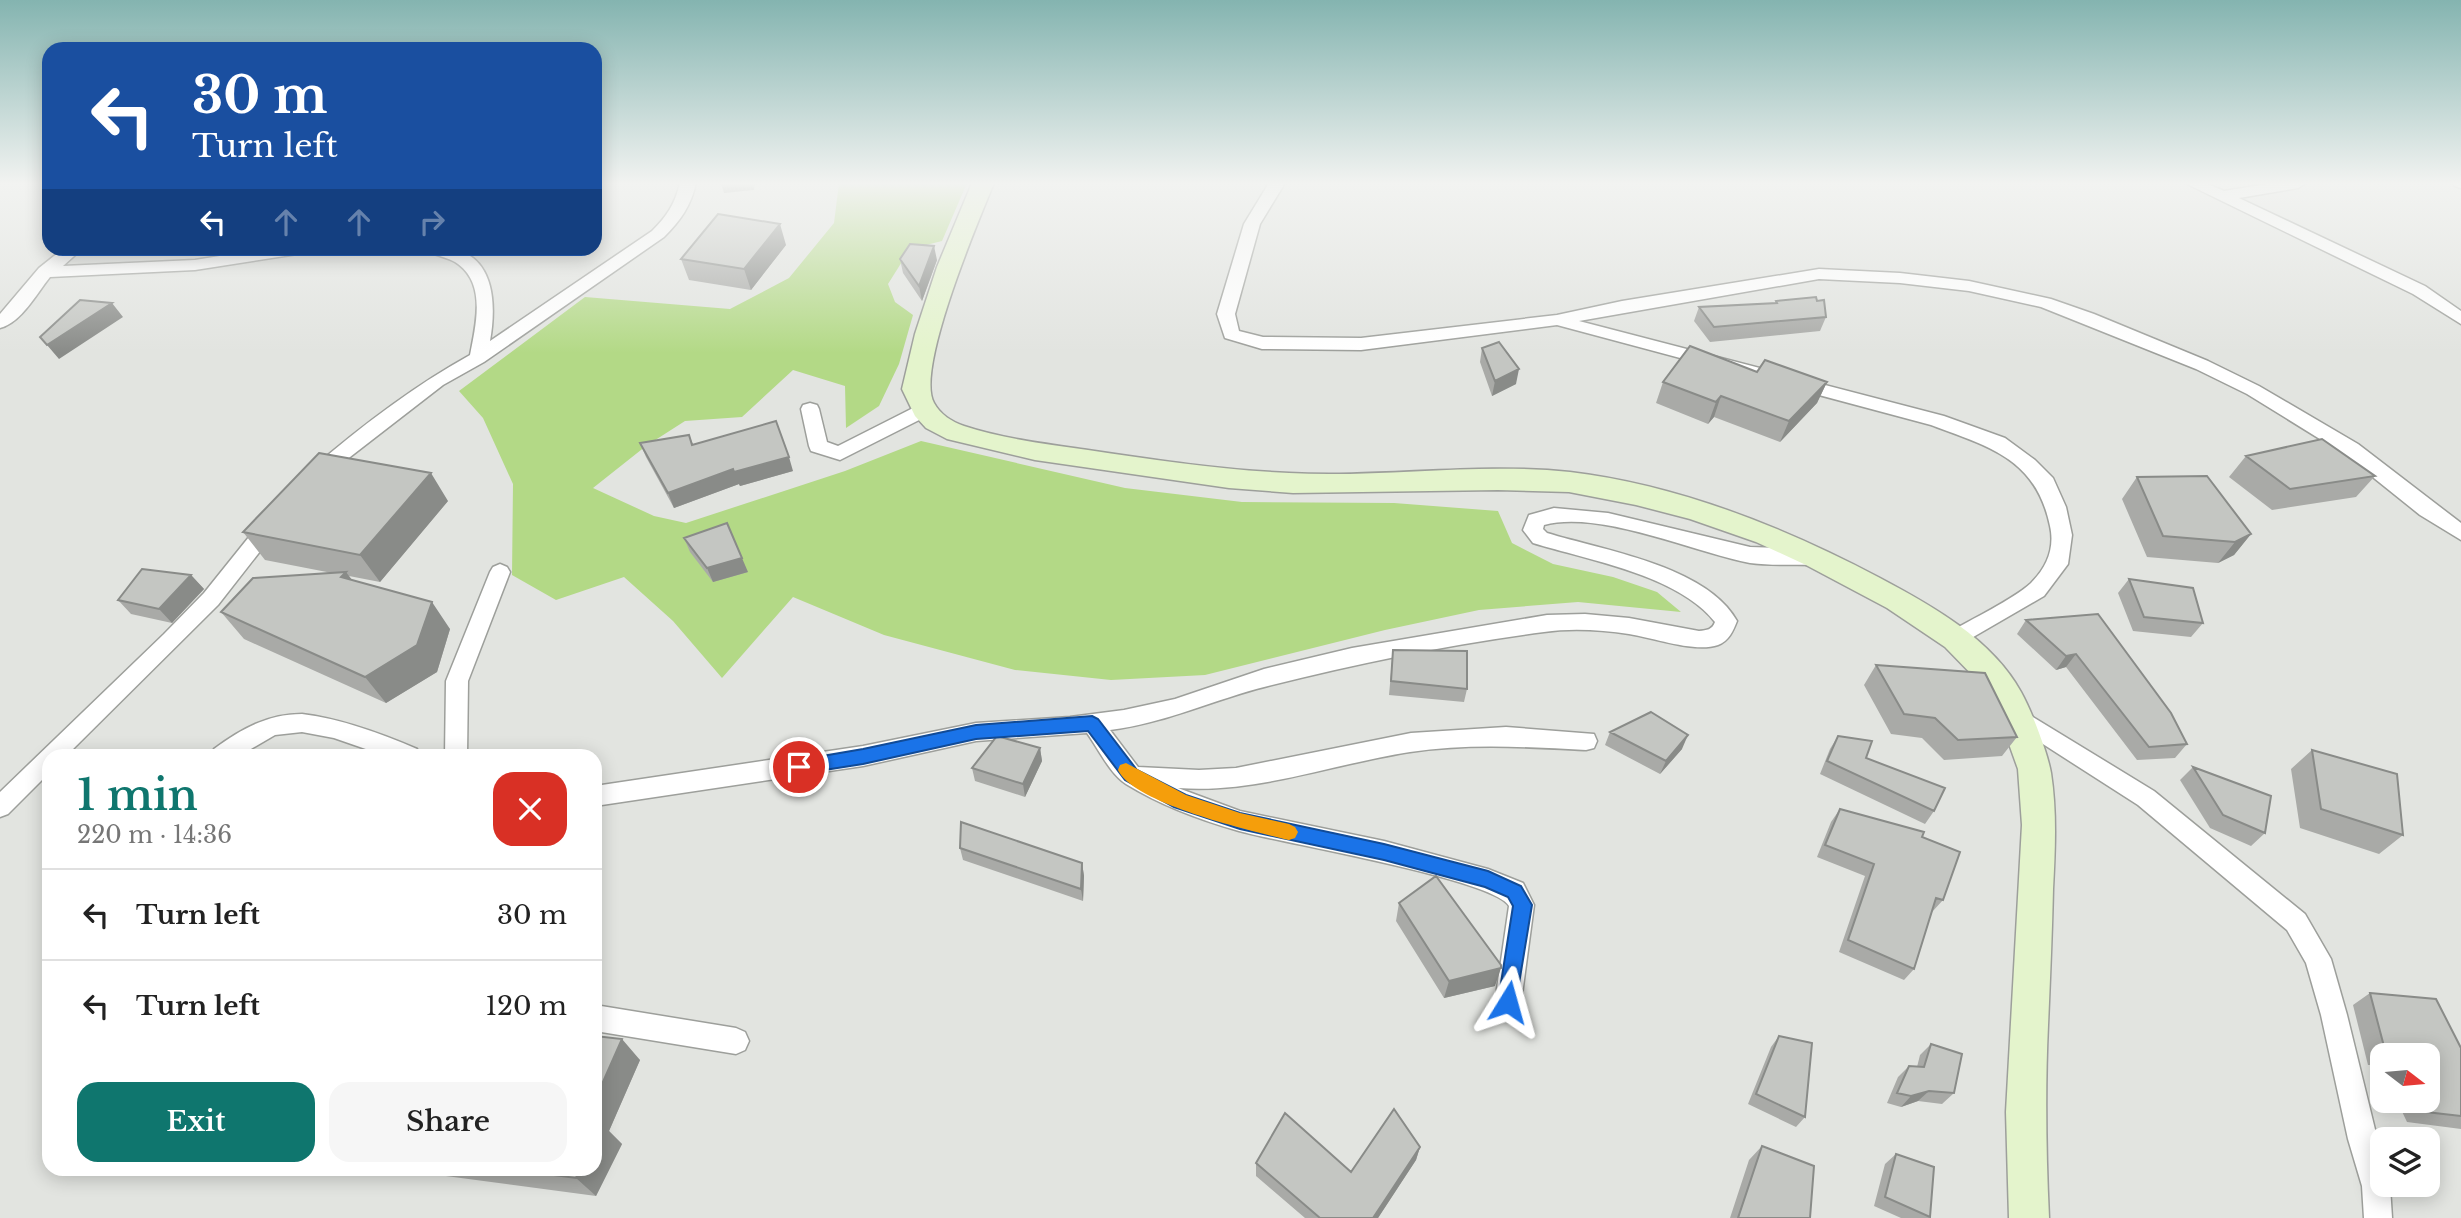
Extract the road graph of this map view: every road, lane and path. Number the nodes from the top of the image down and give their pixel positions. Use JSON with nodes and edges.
{"nodes":[{"id":1,"x":650,"y":240,"type":"edge"},
{"id":2,"x":960,"y":240,"type":"edge"},
{"id":3,"x":1247,"y":240,"type":"edge"},
{"id":4,"x":2315,"y":240,"type":"edge"},
{"id":5,"x":65,"y":256,"type":"edge"},
{"id":6,"x":253,"y":256,"type":"edge"},
{"id":7,"x":456,"y":256,"type":"edge"},
{"id":8,"x":44,"y":272,"type":"junction"},
{"id":9,"x":2461,"y":319,"type":"edge"},
{"id":10,"x":1557,"y":320,"type":"junction"},
{"id":11,"x":0,"y":323,"type":"edge"},
{"id":12,"x":478,"y":358,"type":"junction"},
{"id":13,"x":810,"y":410,"type":"dead end"},
{"id":14,"x":924,"y":410,"type":"junction"},
{"id":15,"x":304,"y":488,"type":"edge"},
{"id":16,"x":287,"y":506,"type":"edge"},
{"id":17,"x":2461,"y":533,"type":"edge"},
{"id":18,"x":1816,"y":557,"type":"junction"},
{"id":19,"x":500,"y":572,"type":"dead end"},
{"id":20,"x":1956,"y":639,"type":"junction"},
{"id":21,"x":2015,"y":715,"type":"junction"},
{"id":22,"x":1092,"y":723,"type":"junction"},
{"id":23,"x":1586,"y":741,"type":"dead end"},
{"id":24,"x":58,"y":749,"type":"edge"},
{"id":25,"x":232,"y":749,"type":"edge"},
{"id":26,"x":393,"y":749,"type":"edge"},
{"id":27,"x":456,"y":749,"type":"edge"},
{"id":28,"x":42,"y":765,"type":"edge"},
{"id":29,"x":1131,"y":775,"type":"junction"},
{"id":30,"x":602,"y":795,"type":"edge"},
{"id":31,"x":0,"y":807,"type":"edge"},
{"id":32,"x":1508,"y":1002,"type":"dead end"},
{"id":33,"x":602,"y":1019,"type":"edge"},
{"id":34,"x":736,"y":1041,"type":"dead end"},
{"id":35,"x":2029,"y":1218,"type":"edge"},
{"id":36,"x":2378,"y":1218,"type":"edge"}],
"edges":[{"from":1,"to":12,"type":"street"},
{"from":2,"to":14,"type":"main road"},
{"from":3,"to":10,"type":"street"},
{"from":4,"to":9,"type":"street"},
{"from":5,"to":8,"type":"street"},
{"from":6,"to":8,"type":"street"},
{"from":7,"to":12,"type":"street"},
{"from":8,"to":11,"type":"street"},
{"from":10,"to":17,"type":"street"},
{"from":10,"to":20,"type":"street"},
{"from":12,"to":15,"type":"street"},
{"from":13,"to":14,"type":"street"},
{"from":14,"to":18,"type":"main road"},
{"from":16,"to":24,"type":"street"},
{"from":18,"to":20,"type":"main road"},
{"from":18,"to":22,"type":"street"},
{"from":19,"to":27,"type":"street"},
{"from":20,"to":21,"type":"main road"},
{"from":21,"to":35,"type":"main road"},
{"from":21,"to":36,"type":"street"},
{"from":22,"to":29,"type":"street"},
{"from":22,"to":30,"type":"street"},
{"from":23,"to":29,"type":"street"},
{"from":25,"to":26,"type":"street"},
{"from":28,"to":31,"type":"street"},
{"from":29,"to":32,"type":"street"},
{"from":33,"to":34,"type":"street"}]}
